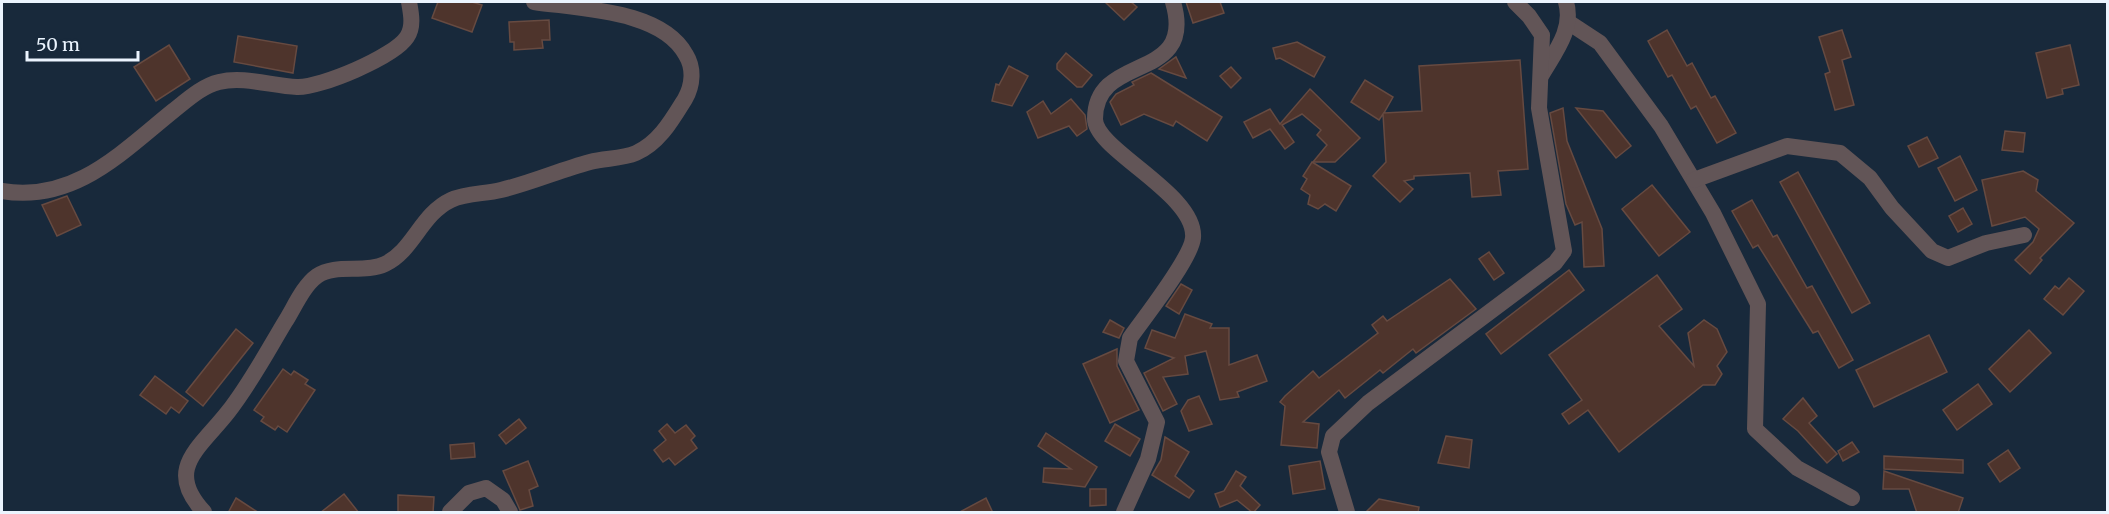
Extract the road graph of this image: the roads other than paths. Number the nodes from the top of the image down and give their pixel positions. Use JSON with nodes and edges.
{"nodes":[{"id":1,"x":409,"y":2,"type":"edge"},
{"id":2,"x":534,"y":2,"type":"edge"},
{"id":3,"x":1173,"y":2,"type":"edge"},
{"id":4,"x":1515,"y":2,"type":"edge"},
{"id":5,"x":1566,"y":2,"type":"edge"},
{"id":6,"x":1568,"y":22,"type":"junction"},
{"id":7,"x":1539,"y":79,"type":"junction"},
{"id":8,"x":1694,"y":180,"type":"junction"},
{"id":9,"x":2,"y":191,"type":"edge"},
{"id":10,"x":2024,"y":235,"type":"dead end"},
{"id":11,"x":1852,"y":498,"type":"dead end"},
{"id":12,"x":204,"y":513,"type":"edge"},
{"id":13,"x":450,"y":513,"type":"edge"},
{"id":14,"x":510,"y":513,"type":"edge"},
{"id":15,"x":1124,"y":513,"type":"edge"},
{"id":16,"x":1347,"y":513,"type":"edge"}],
"edges":[{"from":1,"to":9,"type":"street"},
{"from":2,"to":12,"type":"street"},
{"from":3,"to":15,"type":"street"},
{"from":4,"to":7,"type":"street"},
{"from":5,"to":6,"type":"street"},
{"from":6,"to":7,"type":"street"},
{"from":6,"to":8,"type":"street"},
{"from":7,"to":16,"type":"street"},
{"from":8,"to":10,"type":"street"},
{"from":8,"to":11,"type":"street"},
{"from":13,"to":14,"type":"street"}]}
